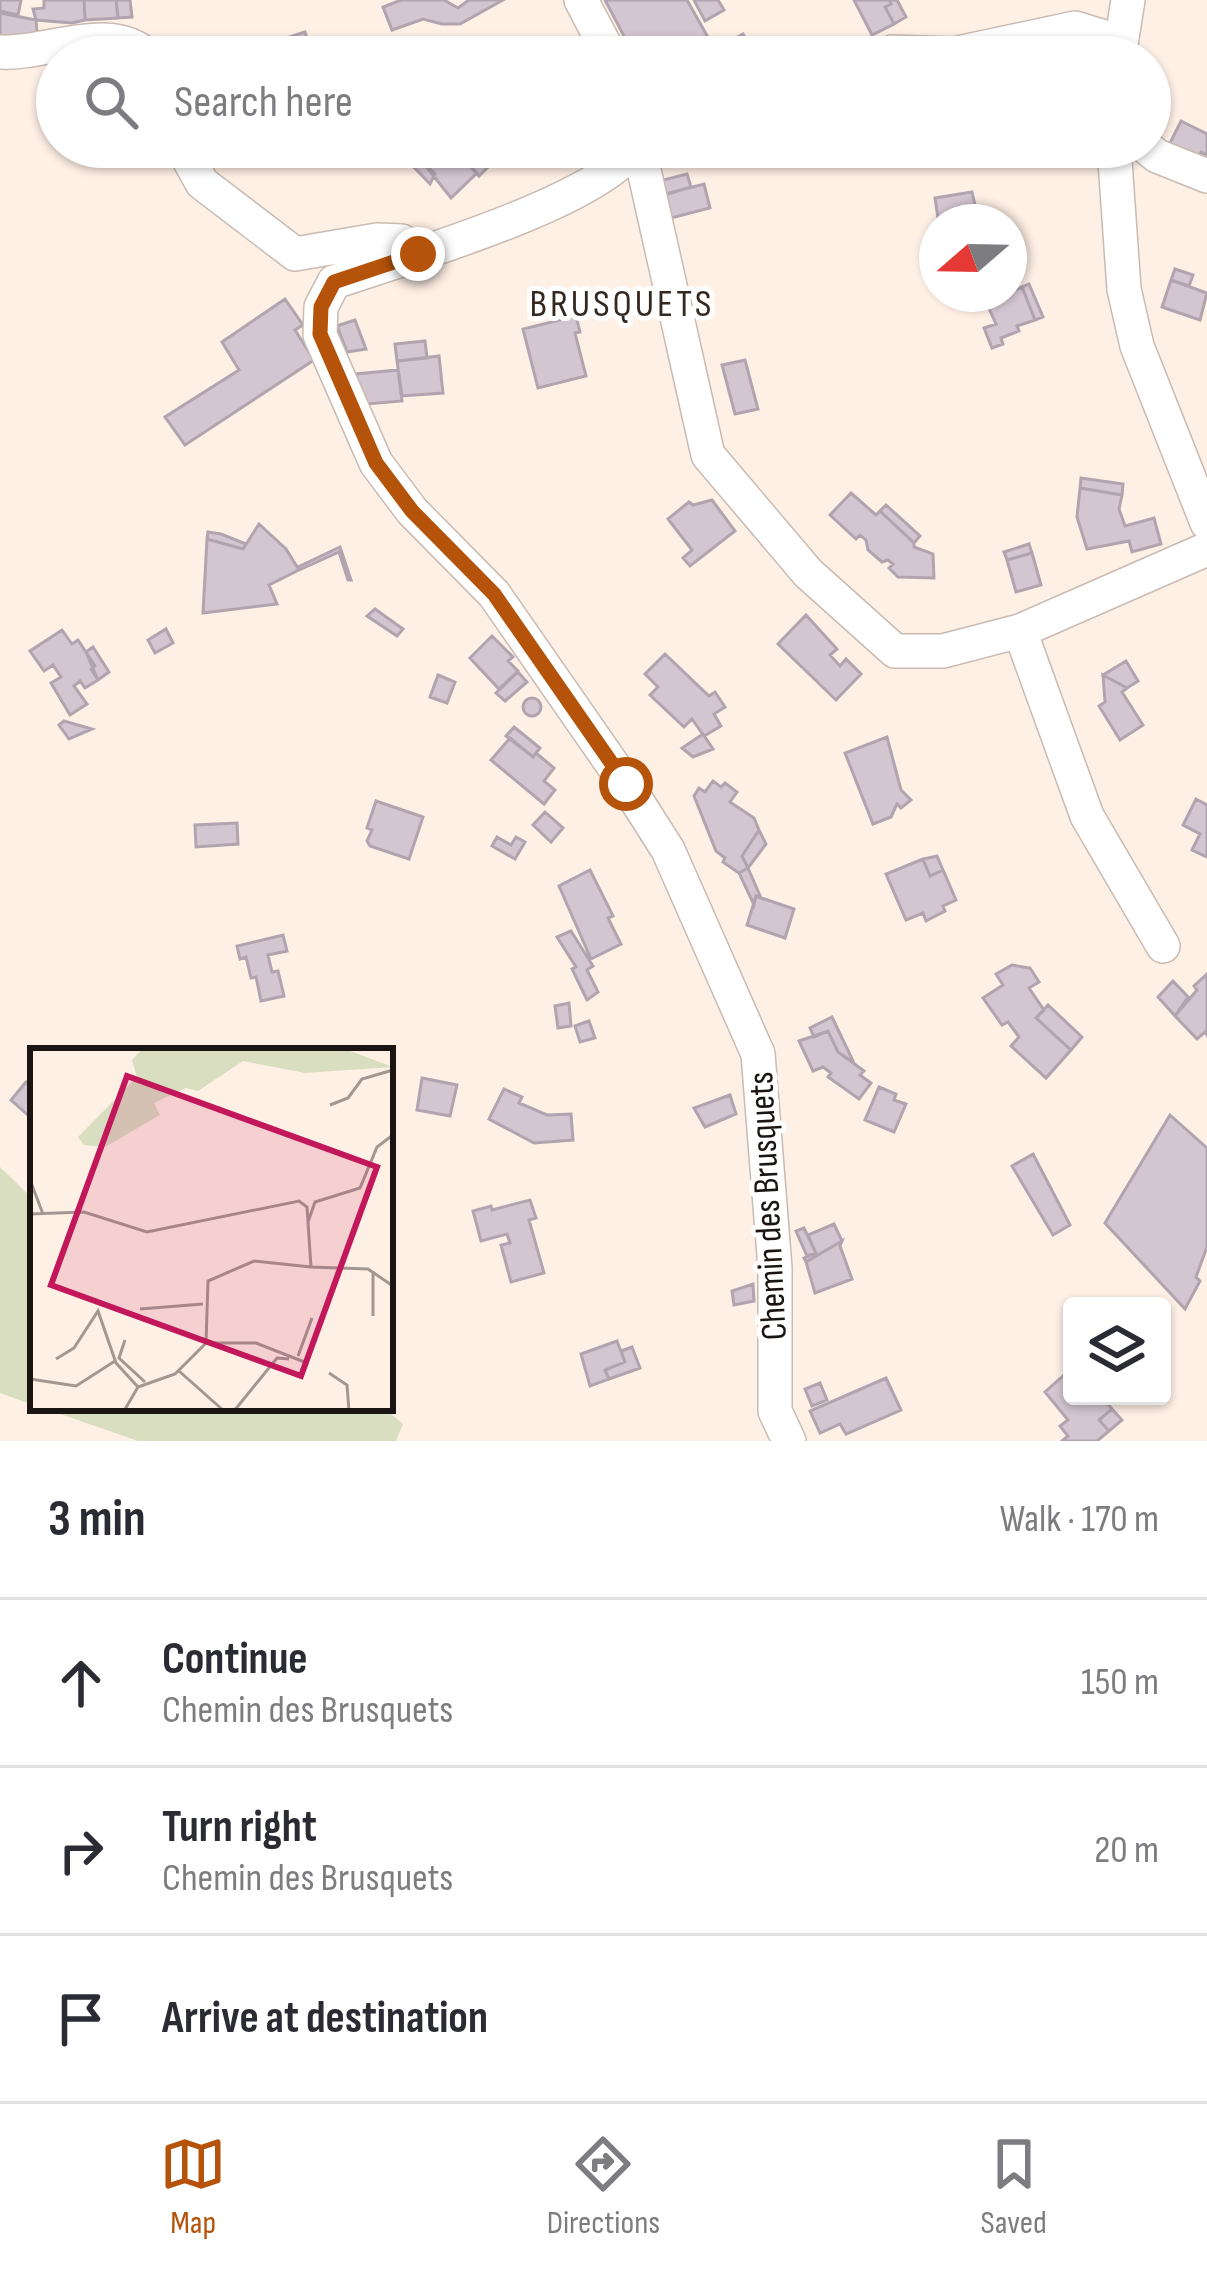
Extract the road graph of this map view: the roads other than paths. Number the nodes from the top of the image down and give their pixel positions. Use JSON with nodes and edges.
{"nodes":[{"id":1,"x":581,"y":0,"type":"edge"},
{"id":2,"x":1128,"y":0,"type":"edge"},
{"id":3,"x":600,"y":36,"type":"edge"},
{"id":4,"x":1037,"y":36,"type":"edge"},
{"id":5,"x":1101,"y":36,"type":"edge"},
{"id":6,"x":1121,"y":36,"type":"edge"},
{"id":7,"x":36,"y":48,"type":"edge"},
{"id":8,"x":0,"y":52,"type":"edge"},
{"id":9,"x":1171,"y":162,"type":"edge"},
{"id":10,"x":194,"y":168,"type":"edge"},
{"id":11,"x":617,"y":168,"type":"edge"},
{"id":12,"x":643,"y":168,"type":"edge"},
{"id":13,"x":1115,"y":168,"type":"edge"},
{"id":14,"x":1207,"y":176,"type":"edge"},
{"id":15,"x":418,"y":254,"type":"junction"},
{"id":16,"x":1207,"y":523,"type":"edge"},
{"id":17,"x":1207,"y":550,"type":"edge"},
{"id":18,"x":1020,"y":631,"type":"junction"},
{"id":19,"x":1162,"y":946,"type":"dead end"},
{"id":20,"x":789,"y":1441,"type":"edge"}],
"edges":[{"from":1,"to":3,"type":"street"},
{"from":2,"to":6,"type":"street"},
{"from":4,"to":5,"type":"street"},
{"from":7,"to":8,"type":"street"},
{"from":9,"to":14,"type":"street"},
{"from":10,"to":15,"type":"street"},
{"from":11,"to":15,"type":"street","name":"Chemin des Brusquets"},
{"from":12,"to":18,"type":"street"},
{"from":13,"to":16,"type":"street"},
{"from":15,"to":20,"type":"street","name":"Chemin des Brusquets"},
{"from":17,"to":18,"type":"street"},
{"from":18,"to":19,"type":"street"}]}
